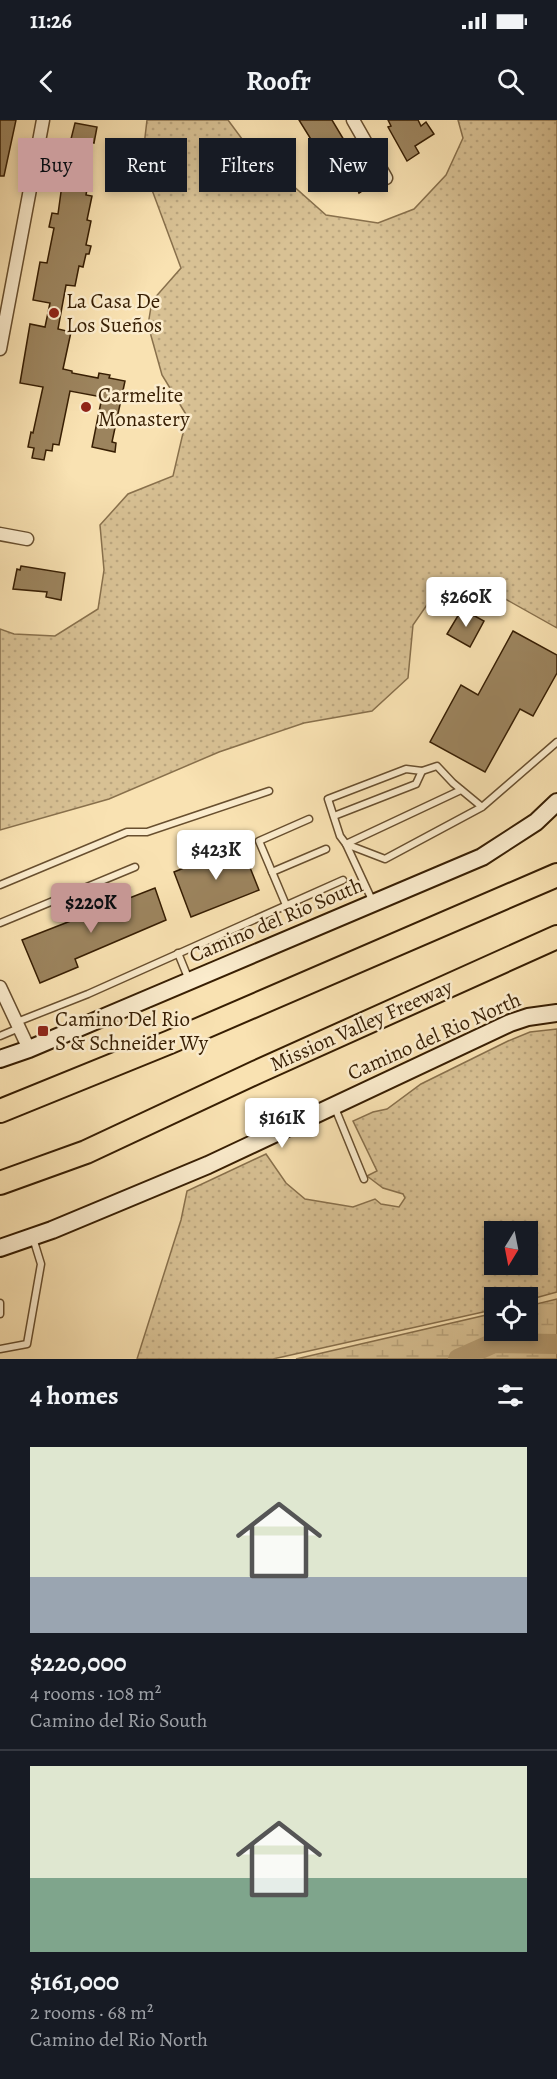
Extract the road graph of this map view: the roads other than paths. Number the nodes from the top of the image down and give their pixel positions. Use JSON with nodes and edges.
{"nodes":[{"id":1,"x":43,"y":120,"type":"edge"},
{"id":2,"x":353,"y":120,"type":"edge"},
{"id":3,"x":364,"y":138,"type":"edge"},
{"id":4,"x":0,"y":349,"type":"edge"},
{"id":5,"x":0,"y":534,"type":"edge"},
{"id":6,"x":27,"y":539,"type":"dead end"},
{"id":7,"x":557,"y":742,"type":"edge"},
{"id":8,"x":422,"y":771,"type":"junction"},
{"id":9,"x":461,"y":790,"type":"junction"},
{"id":10,"x":269,"y":791,"type":"dead end"},
{"id":11,"x":557,"y":802,"type":"edge"},
{"id":12,"x":482,"y":807,"type":"junction"},
{"id":13,"x":334,"y":816,"type":"junction"},
{"id":14,"x":309,"y":819,"type":"dead end"},
{"id":15,"x":346,"y":844,"type":"junction"},
{"id":16,"x":326,"y":849,"type":"dead end"},
{"id":17,"x":135,"y":867,"type":"dead end"},
{"id":18,"x":272,"y":872,"type":"junction"},
{"id":19,"x":557,"y":875,"type":"edge"},
{"id":20,"x":343,"y":880,"type":"dead end"},
{"id":21,"x":0,"y":885,"type":"edge"},
{"id":22,"x":374,"y":903,"type":"junction"},
{"id":23,"x":286,"y":905,"type":"junction"},
{"id":24,"x":0,"y":923,"type":"edge"},
{"id":25,"x":557,"y":937,"type":"edge"},
{"id":26,"x":178,"y":953,"type":"junction"},
{"id":27,"x":190,"y":981,"type":"junction"},
{"id":28,"x":0,"y":987,"type":"edge"},
{"id":29,"x":557,"y":1013,"type":"edge"},
{"id":30,"x":18,"y":1025,"type":"junction"},
{"id":31,"x":0,"y":1036,"type":"edge"},
{"id":32,"x":29,"y":1049,"type":"junction"},
{"id":33,"x":0,"y":1059,"type":"edge"},
{"id":34,"x":333,"y":1105,"type":"junction"},
{"id":35,"x":0,"y":1111,"type":"edge"},
{"id":36,"x":364,"y":1179,"type":"dead end"},
{"id":37,"x":0,"y":1183,"type":"edge"},
{"id":38,"x":32,"y":1237,"type":"junction"},
{"id":39,"x":0,"y":1248,"type":"edge"},
{"id":40,"x":0,"y":1303,"type":"edge"},
{"id":41,"x":0,"y":1314,"type":"edge"},
{"id":42,"x":0,"y":1349,"type":"edge"}],
"edges":[{"from":1,"to":4,"type":"street"},
{"from":2,"to":3,"type":"street"},
{"from":5,"to":6,"type":"street"},
{"from":7,"to":12,"type":"lane"},
{"from":8,"to":9,"type":"lane"},
{"from":8,"to":13,"type":"lane"},
{"from":8,"to":13,"type":"lane"},
{"from":9,"to":12,"type":"lane"},
{"from":9,"to":15,"type":"lane"},
{"from":10,"to":21,"type":"lane"},
{"from":11,"to":22,"type":"street","name":"Camino del Rio South"},
{"from":12,"to":15,"type":"lane"},
{"from":13,"to":15,"type":"lane"},
{"from":14,"to":18,"type":"lane"},
{"from":15,"to":22,"type":"lane"},
{"from":16,"to":18,"type":"lane"},
{"from":17,"to":24,"type":"lane"},
{"from":18,"to":23,"type":"lane"},
{"from":19,"to":35,"type":"highway"},
{"from":20,"to":23,"type":"lane"},
{"from":22,"to":27,"type":"street","name":"Camino del Rio South"},
{"from":23,"to":26,"type":"lane"},
{"from":25,"to":37,"type":"highway","name":"Mission Valley Freeway"},
{"from":26,"to":27,"type":"lane"},
{"from":26,"to":30,"type":"lane"},
{"from":27,"to":32,"type":"street","name":"Camino del Rio South"},
{"from":28,"to":30,"type":"street"},
{"from":29,"to":34,"type":"street","name":"Camino del Rio North"},
{"from":30,"to":31,"type":"lane"},
{"from":30,"to":32,"type":"street"},
{"from":32,"to":33,"type":"street","name":"Camino del Rio South"},
{"from":34,"to":36,"type":"lane"},
{"from":34,"to":38,"type":"street","name":"Camino del Rio North"},
{"from":38,"to":39,"type":"street","name":"Camino del Rio North"},
{"from":38,"to":42,"type":"lane"},
{"from":40,"to":41,"type":"lane"}]}
